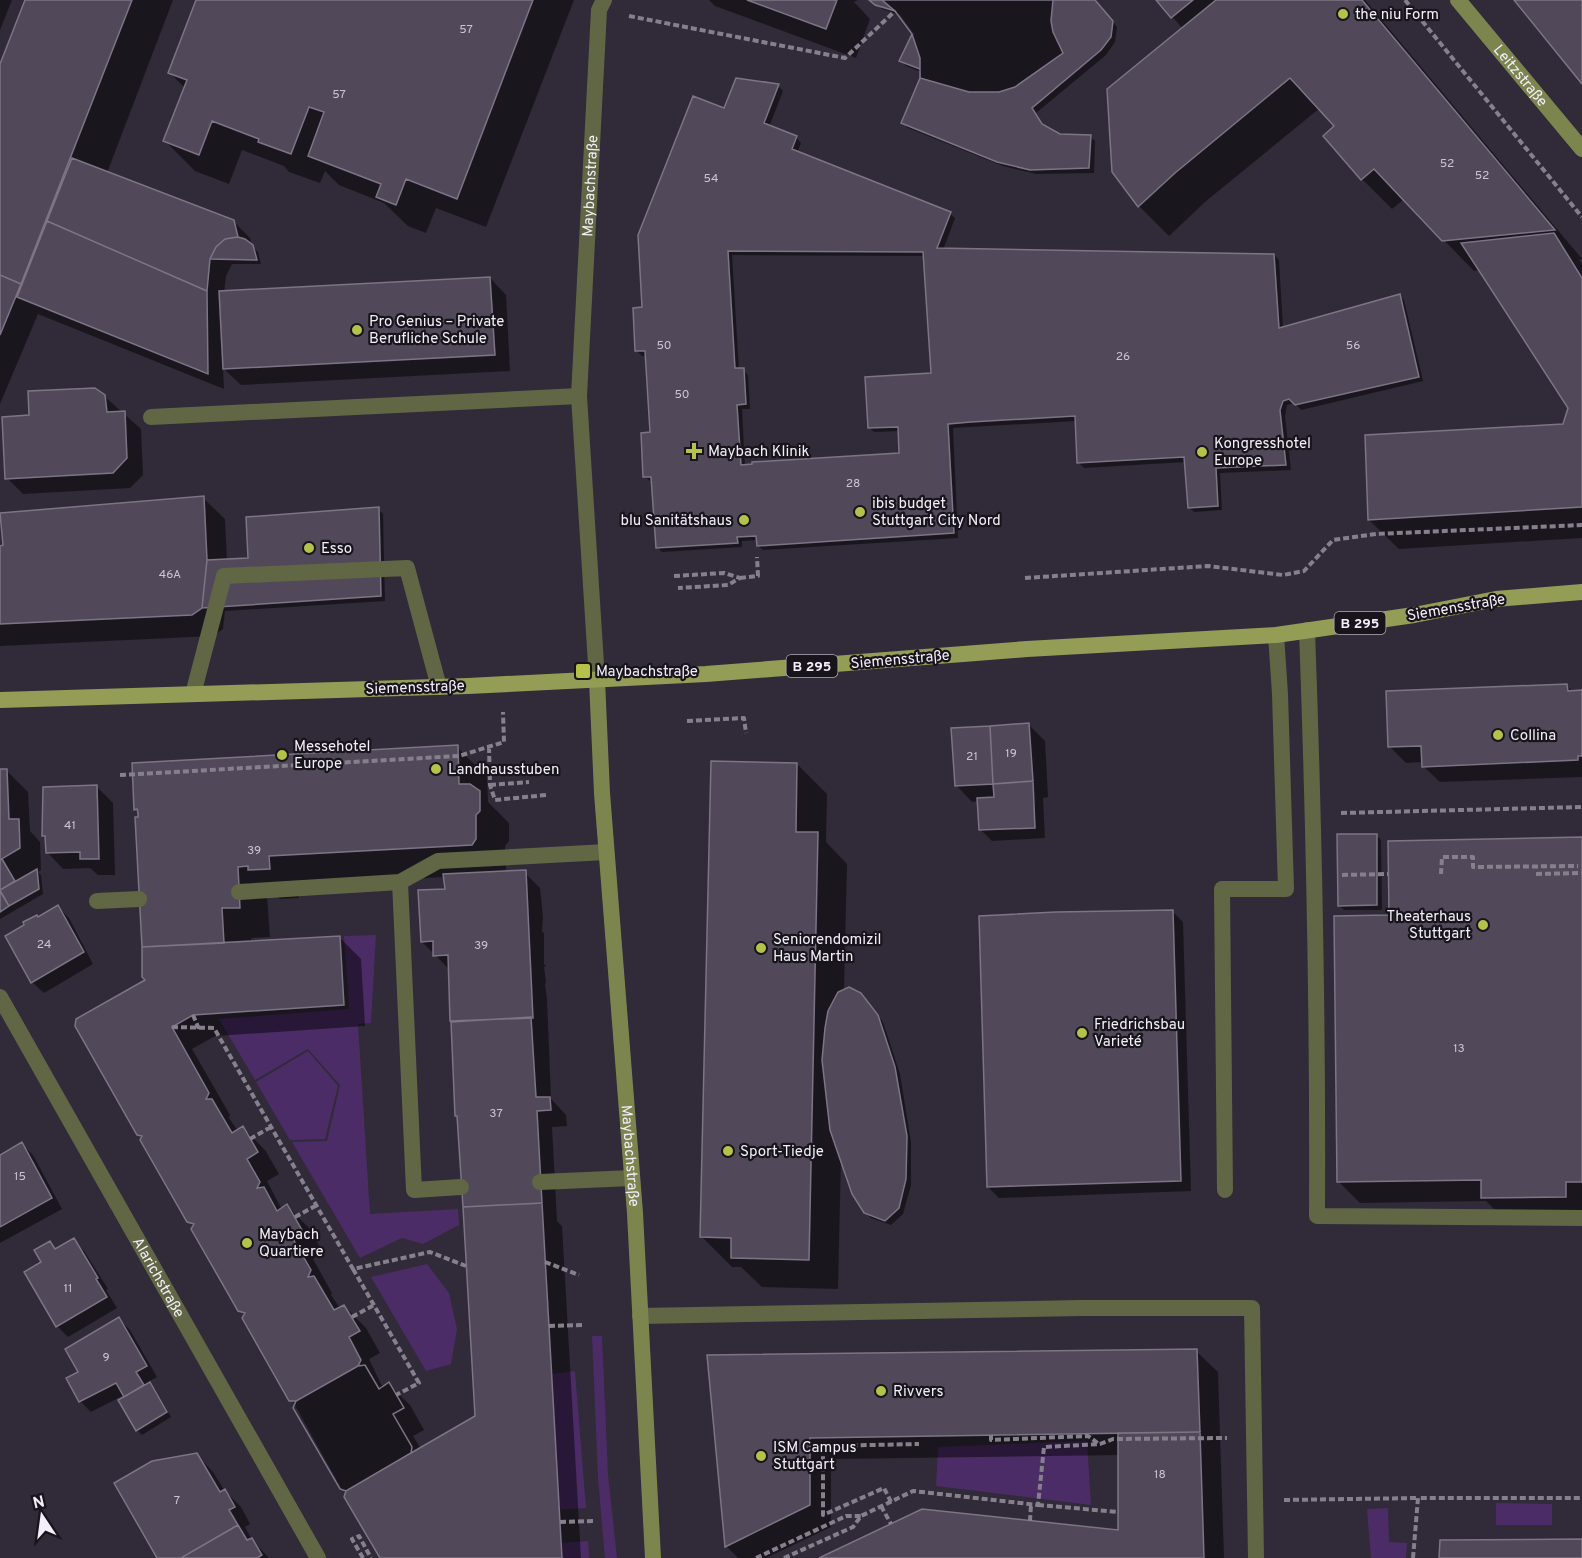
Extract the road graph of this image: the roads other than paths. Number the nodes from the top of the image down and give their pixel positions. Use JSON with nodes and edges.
{"nodes":[{"id":1,"x":1458,"y":0,"type":"edge"},
{"id":2,"x":601,"y":5,"type":"edge"},
{"id":3,"x":1582,"y":149,"type":"edge"},
{"id":4,"x":579,"y":396,"type":"junction"},
{"id":5,"x":151,"y":417,"type":"dead end"},
{"id":6,"x":1582,"y":592,"type":"edge"},
{"id":7,"x":1307,"y":630,"type":"junction"},
{"id":8,"x":1276,"y":635,"type":"junction"},
{"id":9,"x":597,"y":681,"type":"junction"},
{"id":10,"x":439,"y":687,"type":"junction"},
{"id":11,"x":193,"y":694,"type":"junction"},
{"id":12,"x":0,"y":700,"type":"edge"},
{"id":13,"x":606,"y":852,"type":"junction"},
{"id":14,"x":400,"y":882,"type":"junction"},
{"id":15,"x":239,"y":892,"type":"dead end"},
{"id":16,"x":139,"y":899,"type":"dead end"},
{"id":17,"x":97,"y":901,"type":"dead end"},
{"id":18,"x":0,"y":997,"type":"edge"},
{"id":19,"x":632,"y":1178,"type":"junction"},
{"id":20,"x":540,"y":1182,"type":"dead end"},
{"id":21,"x":462,"y":1187,"type":"dead end"},
{"id":22,"x":1225,"y":1190,"type":"dead end"},
{"id":23,"x":1582,"y":1218,"type":"edge"},
{"id":24,"x":640,"y":1316,"type":"junction"},
{"id":25,"x":318,"y":1558,"type":"edge"},
{"id":26,"x":653,"y":1558,"type":"edge"},
{"id":27,"x":1256,"y":1558,"type":"edge"}],
"edges":[{"from":1,"to":3,"type":"main road","name":"Leitzstraße"},
{"from":2,"to":4,"type":"street","name":"Maybachstraße"},
{"from":4,"to":5,"type":"street"},
{"from":4,"to":9,"type":"street","name":"Maybachstraße"},
{"from":6,"to":7,"type":"main road","name":"Siemensstraße","number":"B 295"},
{"from":7,"to":8,"type":"main road","name":"Siemensstraße","number":"B 295"},
{"from":7,"to":23,"type":"street"},
{"from":8,"to":9,"type":"main road","name":"Siemensstraße","number":"B 295"},
{"from":8,"to":22,"type":"street"},
{"from":9,"to":10,"type":"main road","name":"Siemensstraße","number":"B 295"},
{"from":9,"to":13,"type":"main road","name":"Maybachstraße"},
{"from":10,"to":11,"type":"main road","name":"Siemensstraße","number":"B 295"},
{"from":10,"to":11,"type":"street"},
{"from":11,"to":12,"type":"main road","name":"Siemensstraße","number":"B 295"},
{"from":13,"to":14,"type":"street"},
{"from":13,"to":19,"type":"main road","name":"Maybachstraße"},
{"from":14,"to":15,"type":"street"},
{"from":14,"to":21,"type":"street"},
{"from":16,"to":17,"type":"street"},
{"from":18,"to":25,"type":"street","name":"Alarichstraße"},
{"from":19,"to":20,"type":"street"},
{"from":19,"to":24,"type":"main road","name":"Maybachstraße"},
{"from":24,"to":26,"type":"main road","name":"Maybachstraße"},
{"from":24,"to":27,"type":"street"}]}
